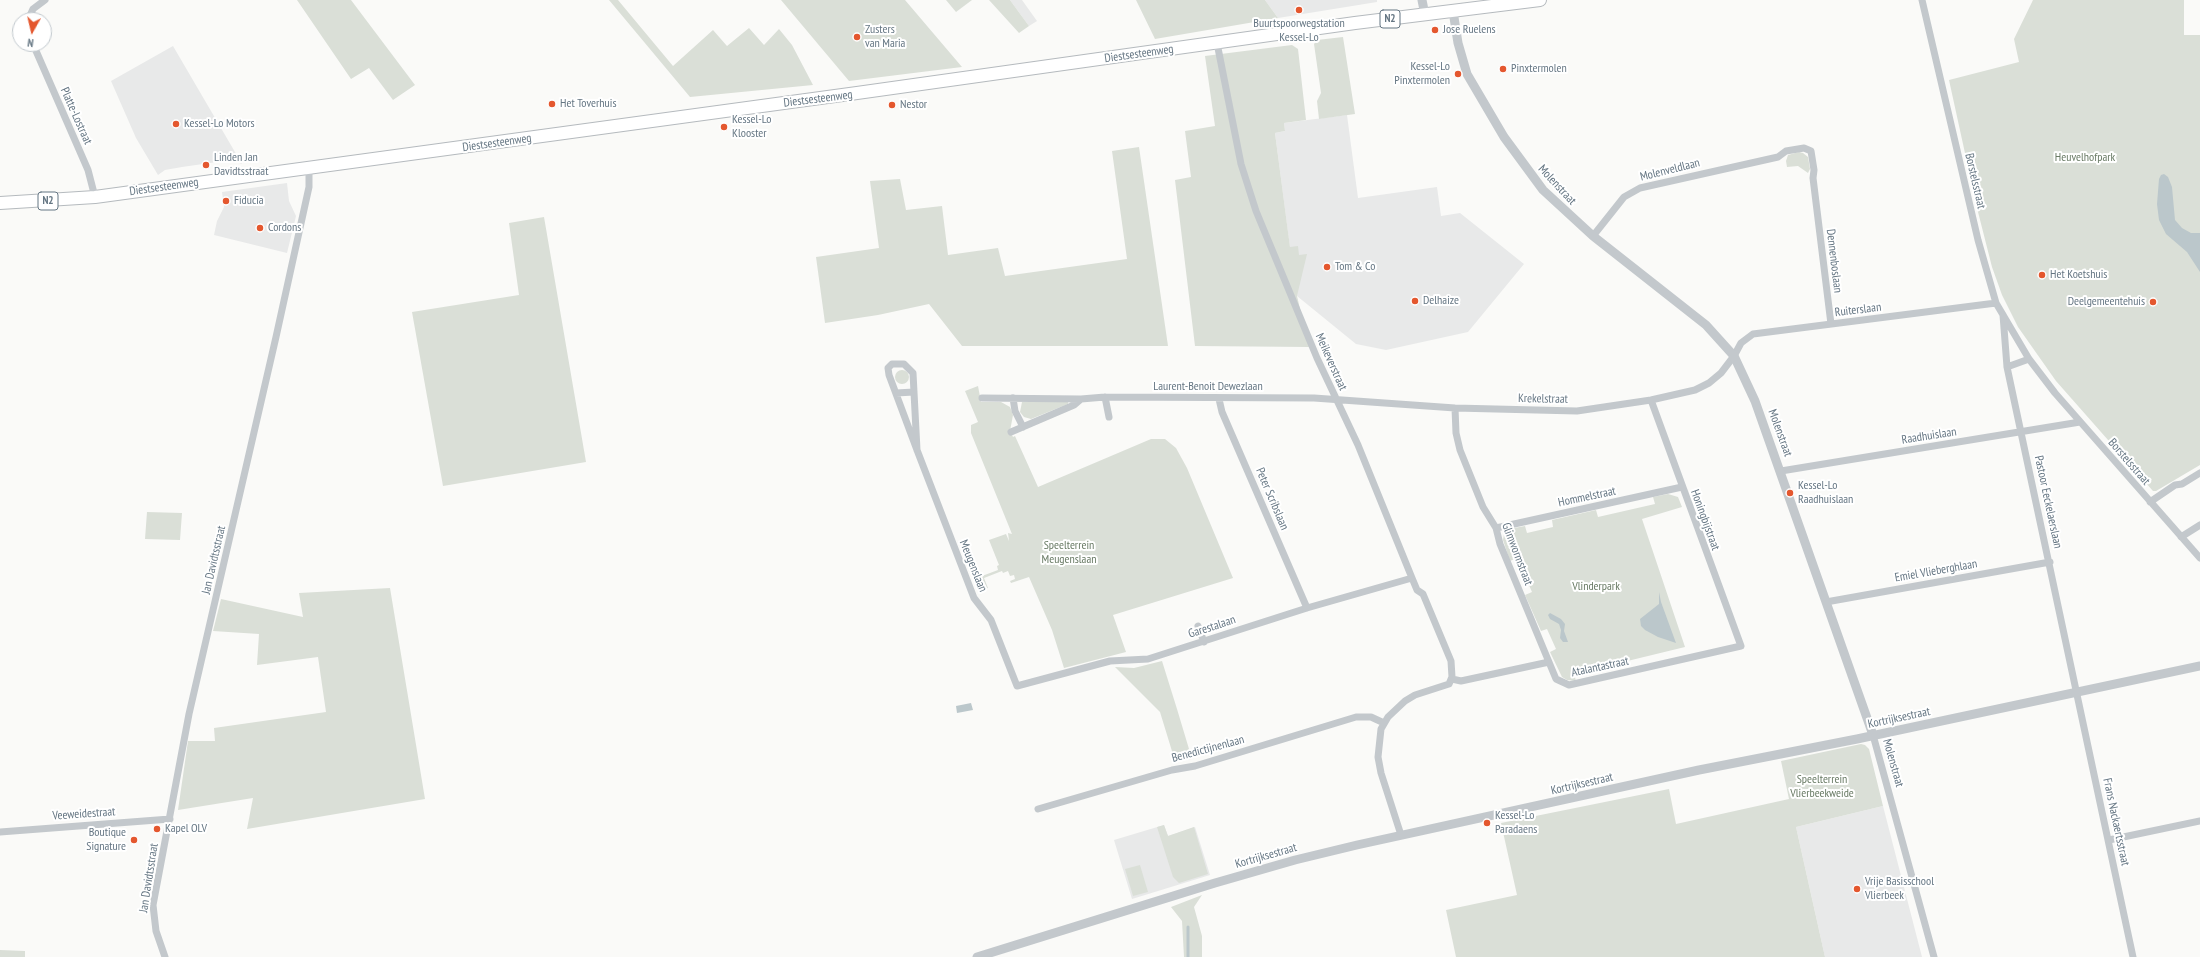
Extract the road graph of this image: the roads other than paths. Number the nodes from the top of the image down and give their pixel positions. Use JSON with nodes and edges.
{"nodes":[{"id":1,"x":45,"y":0,"type":"edge"},
{"id":2,"x":1422,"y":0,"type":"edge"},
{"id":3,"x":1540,"y":0,"type":"edge"},
{"id":4,"x":1922,"y":0,"type":"edge"},
{"id":5,"x":1452,"y":11,"type":"junction"},
{"id":6,"x":32,"y":12,"type":"edge"},
{"id":7,"x":1425,"y":15,"type":"junction"},
{"id":8,"x":1216,"y":43,"type":"junction"},
{"id":9,"x":36,"y":52,"type":"edge"},
{"id":10,"x":309,"y":168,"type":"junction"},
{"id":11,"x":95,"y":197,"type":"junction"},
{"id":12,"x":1816,"y":201,"type":"joint"},
{"id":13,"x":0,"y":203,"type":"edge"},
{"id":14,"x":1593,"y":236,"type":"junction"},
{"id":15,"x":1996,"y":304,"type":"junction"},
{"id":16,"x":2003,"y":315,"type":"junction"},
{"id":17,"x":1831,"y":324,"type":"junction"},
{"id":18,"x":1734,"y":356,"type":"junction"},
{"id":19,"x":2029,"y":359,"type":"junction"},
{"id":20,"x":2007,"y":368,"type":"junction"},
{"id":21,"x":914,"y":392,"type":"junction"},
{"id":22,"x":896,"y":393,"type":"junction"},
{"id":23,"x":1105,"y":397,"type":"junction"},
{"id":24,"x":982,"y":398,"type":"dead end"},
{"id":25,"x":1013,"y":398,"type":"junction"},
{"id":26,"x":1081,"y":399,"type":"junction"},
{"id":27,"x":1219,"y":399,"type":"junction"},
{"id":28,"x":1336,"y":399,"type":"junction"},
{"id":29,"x":1651,"y":400,"type":"junction"},
{"id":30,"x":1455,"y":408,"type":"junction"},
{"id":31,"x":1109,"y":417,"type":"dead end"},
{"id":32,"x":2080,"y":422,"type":"junction"},
{"id":33,"x":1024,"y":427,"type":"junction"},
{"id":34,"x":1011,"y":432,"type":"dead end"},
{"id":35,"x":2021,"y":432,"type":"junction"},
{"id":36,"x":916,"y":450,"type":"junction"},
{"id":37,"x":1781,"y":471,"type":"junction"},
{"id":38,"x":2200,"y":473,"type":"edge"},
{"id":39,"x":1682,"y":488,"type":"junction"},
{"id":40,"x":2150,"y":502,"type":"junction"},
{"id":41,"x":2200,"y":525,"type":"edge"},
{"id":42,"x":1496,"y":528,"type":"junction"},
{"id":43,"x":2181,"y":537,"type":"junction"},
{"id":44,"x":2200,"y":558,"type":"edge"},
{"id":45,"x":2050,"y":562,"type":"junction"},
{"id":46,"x":1412,"y":578,"type":"junction"},
{"id":47,"x":1826,"y":602,"type":"junction"},
{"id":48,"x":1307,"y":608,"type":"junction"},
{"id":49,"x":1198,"y":626,"type":"dead end"},
{"id":50,"x":1204,"y":642,"type":"junction"},
{"id":51,"x":1741,"y":646,"type":"joint"},
{"id":52,"x":1549,"y":662,"type":"junction"},
{"id":53,"x":2200,"y":666,"type":"edge"},
{"id":54,"x":1452,"y":679,"type":"junction"},
{"id":55,"x":1017,"y":686,"type":"joint"},
{"id":56,"x":2077,"y":692,"type":"junction"},
{"id":57,"x":1384,"y":724,"type":"junction"},
{"id":58,"x":1873,"y":736,"type":"junction"},
{"id":59,"x":1038,"y":809,"type":"dead end"},
{"id":60,"x":170,"y":819,"type":"junction"},
{"id":61,"x":2200,"y":821,"type":"edge"},
{"id":62,"x":0,"y":832,"type":"edge"},
{"id":63,"x":1401,"y":835,"type":"junction"},
{"id":64,"x":2109,"y":840,"type":"junction"},
{"id":65,"x":165,"y":957,"type":"edge"},
{"id":66,"x":977,"y":957,"type":"edge"},
{"id":67,"x":1934,"y":957,"type":"edge"},
{"id":68,"x":2133,"y":957,"type":"edge"}],
"edges":[{"from":1,"to":6,"type":"street"},
{"from":2,"to":7,"type":"street"},
{"from":3,"to":5,"type":"main road","name":"Diestsesteenweg","number":"N2"},
{"from":4,"to":15,"type":"street","name":"Borstelsstraat"},
{"from":5,"to":7,"type":"main road","name":"Diestsesteenweg","number":"N2"},
{"from":5,"to":14,"type":"street","name":"Molenstraat"},
{"from":7,"to":8,"type":"main road","name":"Diestsesteenweg","number":"N2"},
{"from":8,"to":10,"type":"main road","name":"Diestsesteenweg","number":"N2"},
{"from":8,"to":28,"type":"street","name":"Meikeverstraat"},
{"from":9,"to":11,"type":"street","name":"Platte-Lostraat"},
{"from":10,"to":11,"type":"main road","name":"Diestsesteenweg","number":"N2"},
{"from":10,"to":60,"type":"street","name":"Jan Davidtsstraat"},
{"from":11,"to":13,"type":"main road","name":"Diestsesteenweg","number":"N2"},
{"from":12,"to":14,"type":"street","name":"Molenveldlaan"},
{"from":12,"to":17,"type":"street","name":"Dennenboslaan"},
{"from":14,"to":18,"type":"street","name":"Molenstraat"},
{"from":15,"to":16,"type":"street","name":"Borstelsstraat"},
{"from":15,"to":17,"type":"street","name":"Ruiterslaan"},
{"from":16,"to":19,"type":"street","name":"Borstelsstraat"},
{"from":16,"to":20,"type":"street","name":"Pastoor Eeckelaerslaan"},
{"from":17,"to":18,"type":"street","name":"Ruiterslaan"},
{"from":18,"to":29,"type":"street","name":"Krekelstraat"},
{"from":18,"to":37,"type":"street","name":"Molenstraat"},
{"from":19,"to":20,"type":"street"},
{"from":19,"to":32,"type":"street","name":"Borstelsstraat"},
{"from":20,"to":35,"type":"street","name":"Pastoor Eeckelaerslaan"},
{"from":21,"to":22,"type":"street"},
{"from":21,"to":22,"type":"street","name":"Meugenslaan"},
{"from":21,"to":36,"type":"street","name":"Meugenslaan"},
{"from":22,"to":36,"type":"street","name":"Meugenslaan"},
{"from":23,"to":26,"type":"street","name":"Laurent-Benoit Dewezlaan"},
{"from":23,"to":27,"type":"street","name":"Laurent-Benoit Dewezlaan"},
{"from":23,"to":31,"type":"street"},
{"from":24,"to":25,"type":"street","name":"Laurent-Benoit Dewezlaan"},
{"from":25,"to":26,"type":"street","name":"Laurent-Benoit Dewezlaan"},
{"from":25,"to":33,"type":"street"},
{"from":26,"to":33,"type":"street","name":"Laurent-Benoit Dewezlaan"},
{"from":27,"to":28,"type":"street","name":"Laurent-Benoit Dewezlaan"},
{"from":27,"to":48,"type":"street","name":"Peter Scribslaan"},
{"from":28,"to":30,"type":"street","name":"Krekelstraat"},
{"from":28,"to":46,"type":"street","name":"Meikeverstraat"},
{"from":29,"to":30,"type":"street","name":"Krekelstraat"},
{"from":29,"to":39,"type":"street","name":"Honingbijstraat"},
{"from":30,"to":42,"type":"street","name":"Glimwormstraat"},
{"from":32,"to":35,"type":"street","name":"Raadhuislaan"},
{"from":32,"to":40,"type":"street","name":"Borstelsstraat"},
{"from":33,"to":34,"type":"street","name":"Laurent-Benoit Dewezlaan"},
{"from":35,"to":37,"type":"street","name":"Raadhuislaan"},
{"from":35,"to":45,"type":"street","name":"Pastoor Eeckelaerslaan"},
{"from":36,"to":55,"type":"street","name":"Meugenslaan"},
{"from":37,"to":47,"type":"street","name":"Molenstraat"},
{"from":38,"to":40,"type":"street"},
{"from":39,"to":42,"type":"street","name":"Hommelstraat"},
{"from":39,"to":51,"type":"street","name":"Honingbijstraat"},
{"from":40,"to":43,"type":"street","name":"Borstelsstraat"},
{"from":41,"to":43,"type":"street"},
{"from":42,"to":52,"type":"street","name":"Glimwormstraat"},
{"from":43,"to":44,"type":"street","name":"Borstelsstraat"},
{"from":45,"to":47,"type":"street","name":"Emiel Vlieberghlaan"},
{"from":45,"to":56,"type":"street","name":"Pastoor Eeckelaerslaan"},
{"from":46,"to":48,"type":"street","name":"Garestalaan"},
{"from":46,"to":54,"type":"street","name":"Meikeverstraat"},
{"from":47,"to":58,"type":"street","name":"Molenstraat"},
{"from":48,"to":50,"type":"street","name":"Garestalaan"},
{"from":49,"to":50,"type":"street"},
{"from":50,"to":55,"type":"street","name":"Garestalaan"},
{"from":51,"to":52,"type":"street","name":"Atalantastraat"},
{"from":52,"to":54,"type":"street"},
{"from":53,"to":56,"type":"street","name":"Kortrijksestraat"},
{"from":54,"to":57,"type":"street"},
{"from":56,"to":58,"type":"street","name":"Kortrijksestraat"},
{"from":56,"to":64,"type":"street","name":"Frans Nackaertsstraat"},
{"from":57,"to":59,"type":"street","name":"Benedictijnenlaan"},
{"from":57,"to":63,"type":"street"},
{"from":58,"to":63,"type":"street","name":"Kortrijksestraat"},
{"from":58,"to":67,"type":"street","name":"Molenstraat"},
{"from":60,"to":62,"type":"street","name":"Veeweidestraat"},
{"from":60,"to":65,"type":"street","name":"Jan Davidtsstraat"},
{"from":61,"to":64,"type":"street"},
{"from":63,"to":66,"type":"street","name":"Kortrijksestraat"},
{"from":64,"to":68,"type":"street","name":"Frans Nackaertsstraat"}]}
